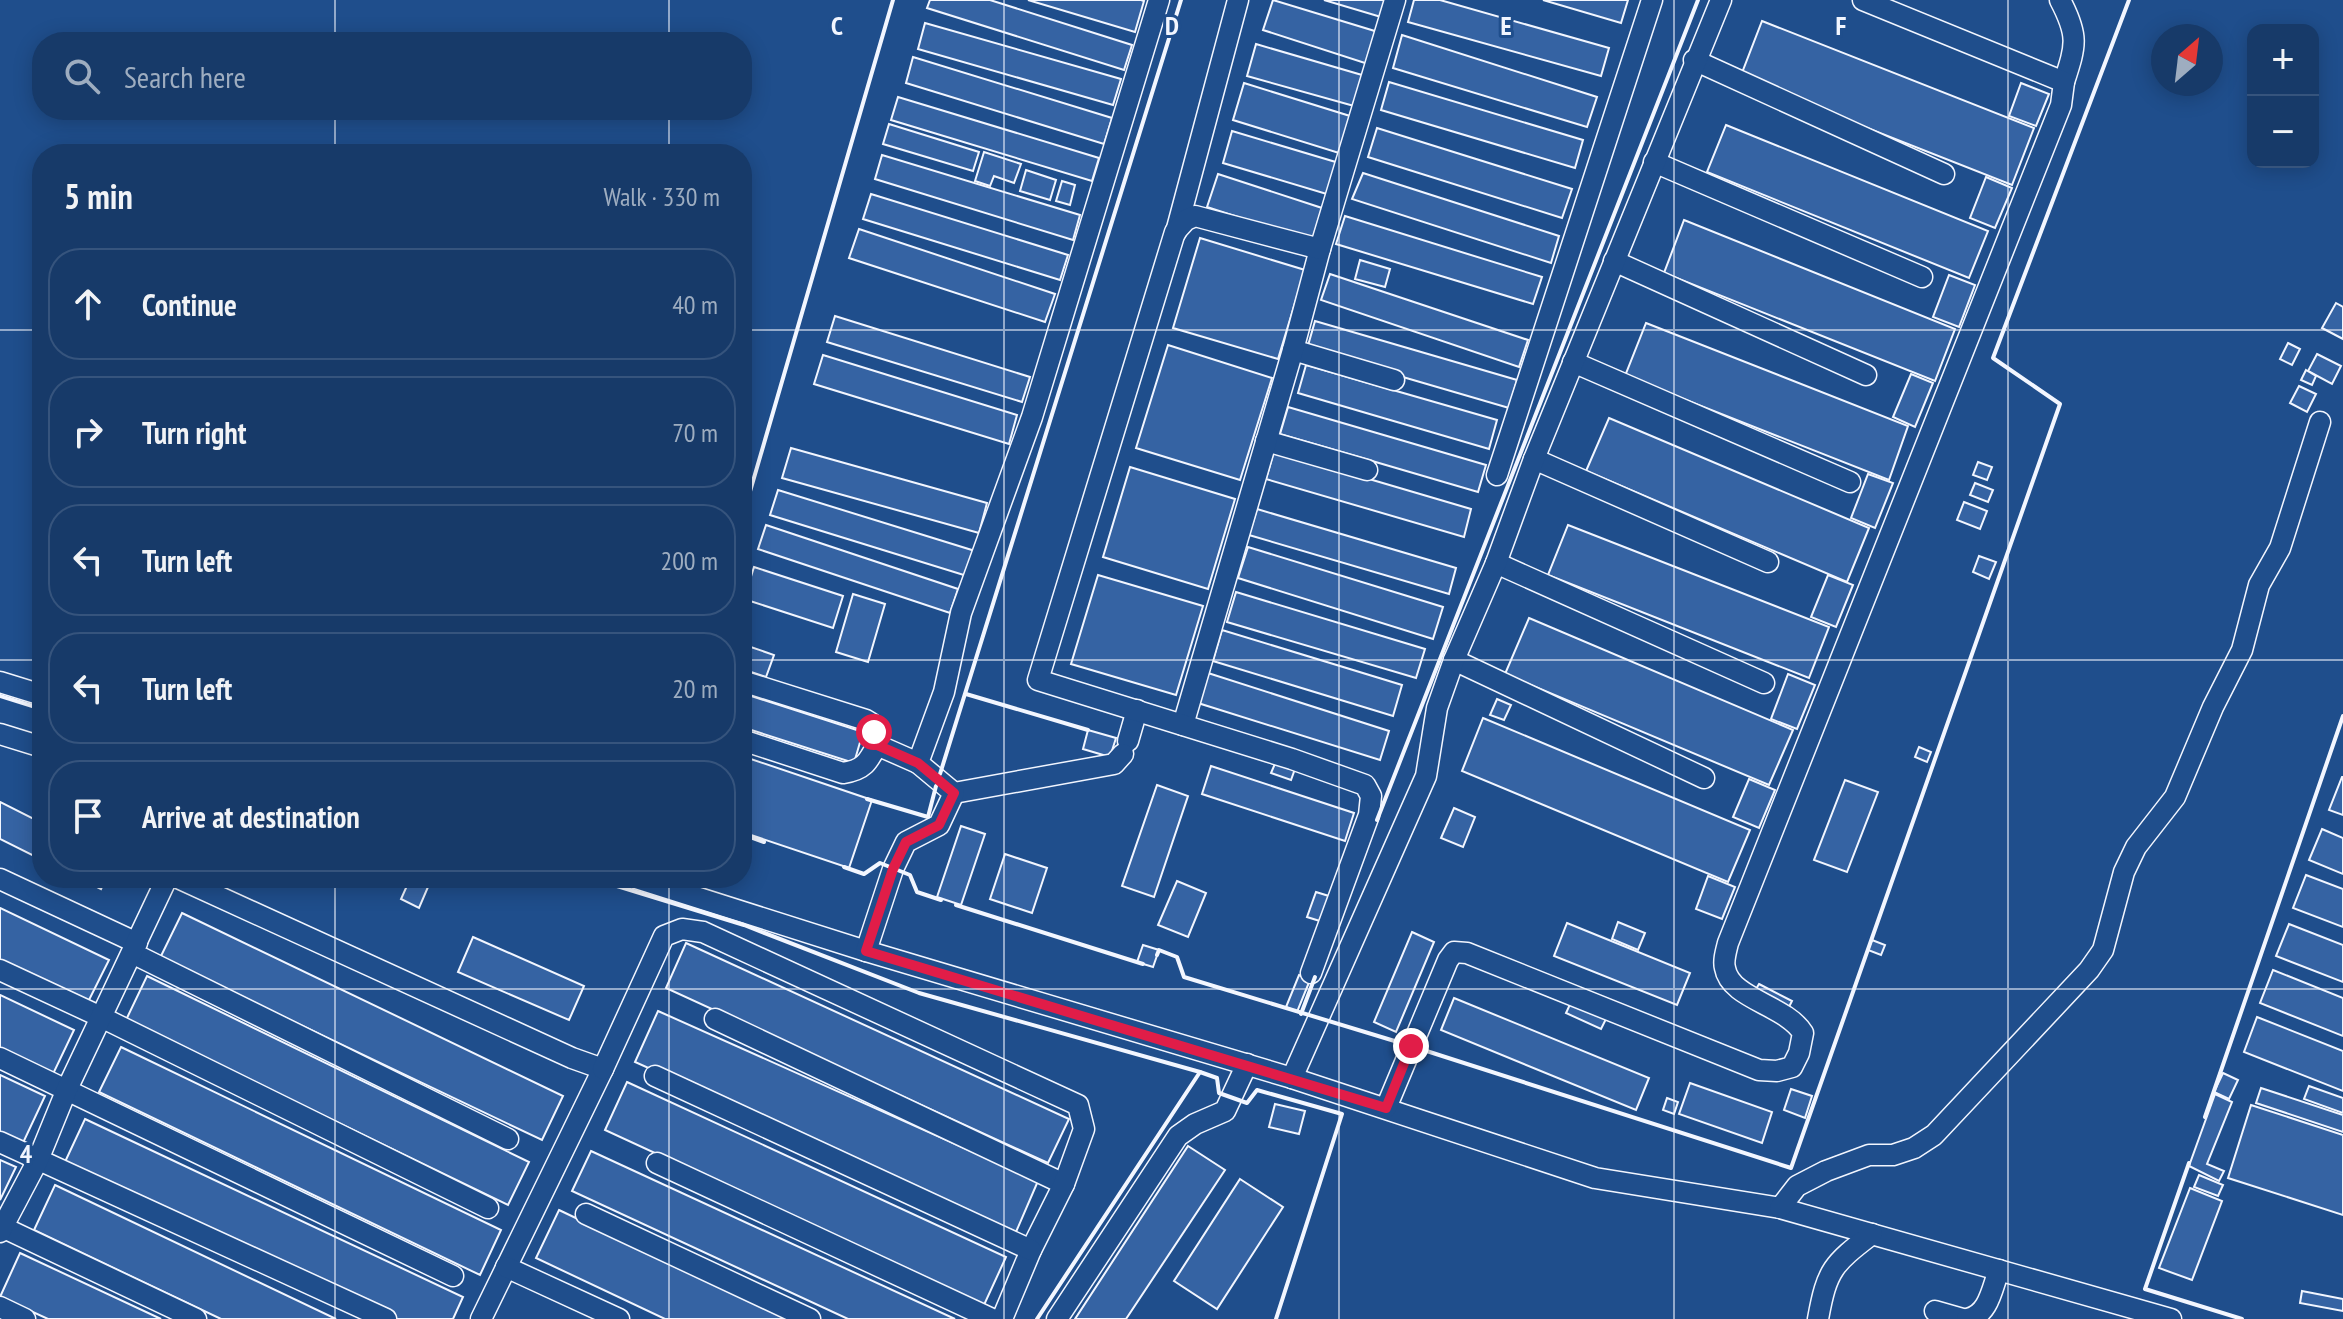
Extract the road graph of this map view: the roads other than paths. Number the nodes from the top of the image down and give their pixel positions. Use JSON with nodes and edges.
{"nodes":[{"id":1,"x":1159,"y":0,"type":"edge"},
{"id":2,"x":1238,"y":0,"type":"edge"},
{"id":3,"x":1395,"y":0,"type":"edge"},
{"id":4,"x":1652,"y":0,"type":"edge"},
{"id":5,"x":1721,"y":0,"type":"edge"},
{"id":6,"x":1863,"y":0,"type":"edge"},
{"id":7,"x":2060,"y":0,"type":"edge"},
{"id":8,"x":1694,"y":60,"type":"junction"},
{"id":9,"x":2064,"y":82,"type":"junction"},
{"id":10,"x":1654,"y":162,"type":"junction"},
{"id":11,"x":1944,"y":174,"type":"dead end"},
{"id":12,"x":1175,"y":232,"type":"junction"},
{"id":13,"x":1320,"y":249,"type":"junction"},
{"id":14,"x":1614,"y":261,"type":"junction"},
{"id":15,"x":1922,"y":277,"type":"dead end"},
{"id":16,"x":1293,"y":350,"type":"junction"},
{"id":17,"x":1573,"y":362,"type":"junction"},
{"id":18,"x":1866,"y":375,"type":"dead end"},
{"id":19,"x":1394,"y":380,"type":"dead end"},
{"id":20,"x":2320,"y":422,"type":"dead end"},
{"id":21,"x":1266,"y":441,"type":"junction"},
{"id":22,"x":1534,"y":459,"type":"junction"},
{"id":23,"x":1367,"y":470,"type":"dead end"},
{"id":24,"x":1497,"y":475,"type":"dead end"},
{"id":25,"x":1850,"y":482,"type":"dead end"},
{"id":26,"x":1768,"y":562,"type":"dead end"},
{"id":27,"x":1496,"y":563,"type":"junction"},
{"id":28,"x":1454,"y":660,"type":"junction"},
{"id":29,"x":0,"y":682,"type":"edge"},
{"id":30,"x":1764,"y":683,"type":"dead end"},
{"id":31,"x":752,"y":684,"type":"edge"},
{"id":32,"x":32,"y":692,"type":"edge"},
{"id":33,"x":1137,"y":710,"type":"junction"},
{"id":34,"x":1183,"y":725,"type":"junction"},
{"id":35,"x":0,"y":734,"type":"edge"},
{"id":36,"x":752,"y":743,"type":"edge"},
{"id":37,"x":32,"y":744,"type":"edge"},
{"id":38,"x":877,"y":745,"type":"junction"},
{"id":39,"x":918,"y":763,"type":"junction"},
{"id":40,"x":1704,"y":778,"type":"dead end"},
{"id":41,"x":954,"y":793,"type":"junction"},
{"id":42,"x":0,"y":879,"type":"edge"},
{"id":43,"x":162,"y":888,"type":"edge"},
{"id":44,"x":200,"y":888,"type":"edge"},
{"id":45,"x":668,"y":888,"type":"edge"},
{"id":46,"x":134,"y":948,"type":"junction"},
{"id":47,"x":866,"y":951,"type":"junction"},
{"id":48,"x":0,"y":970,"type":"edge"},
{"id":49,"x":1311,"y":973,"type":"dead end"},
{"id":50,"x":101,"y":1017,"type":"junction"},
{"id":51,"x":715,"y":1019,"type":"dead end"},
{"id":52,"x":0,"y":1058,"type":"edge"},
{"id":53,"x":1247,"y":1064,"type":"junction"},
{"id":54,"x":603,"y":1069,"type":"junction"},
{"id":55,"x":655,"y":1076,"type":"dead end"},
{"id":56,"x":1292,"y":1078,"type":"junction"},
{"id":57,"x":67,"y":1089,"type":"junction"},
{"id":58,"x":1386,"y":1108,"type":"junction"},
{"id":59,"x":508,"y":1139,"type":"dead end"},
{"id":60,"x":0,"y":1142,"type":"edge"},
{"id":61,"x":38,"y":1160,"type":"junction"},
{"id":62,"x":657,"y":1163,"type":"dead end"},
{"id":63,"x":1064,"y":1184,"type":"junction"},
{"id":64,"x":488,"y":1208,"type":"dead end"},
{"id":65,"x":1780,"y":1208,"type":"junction"},
{"id":66,"x":586,"y":1214,"type":"dead end"},
{"id":67,"x":1,"y":1228,"type":"edge"},
{"id":68,"x":1872,"y":1234,"type":"junction"},
{"id":69,"x":1031,"y":1250,"type":"junction"},
{"id":70,"x":506,"y":1267,"type":"junction"},
{"id":71,"x":1999,"y":1270,"type":"junction"},
{"id":72,"x":453,"y":1276,"type":"dead end"},
{"id":73,"x":0,"y":1307,"type":"edge"},
{"id":74,"x":1935,"y":1311,"type":"dead end"},
{"id":75,"x":25,"y":1319,"type":"edge"},
{"id":76,"x":196,"y":1319,"type":"edge"},
{"id":77,"x":386,"y":1319,"type":"edge"},
{"id":78,"x":481,"y":1319,"type":"edge"},
{"id":79,"x":619,"y":1319,"type":"edge"},
{"id":80,"x":810,"y":1319,"type":"edge"},
{"id":81,"x":992,"y":1319,"type":"edge"},
{"id":82,"x":1002,"y":1319,"type":"edge"},
{"id":83,"x":1057,"y":1319,"type":"edge"},
{"id":84,"x":1818,"y":1319,"type":"edge"},
{"id":85,"x":1965,"y":1319,"type":"edge"},
{"id":86,"x":2171,"y":1319,"type":"edge"}],
"edges":[{"from":1,"to":39,"type":"street"},
{"from":2,"to":12,"type":"street"},
{"from":3,"to":13,"type":"street"},
{"from":4,"to":24,"type":"street"},
{"from":5,"to":8,"type":"street"},
{"from":6,"to":9,"type":"street"},
{"from":7,"to":9,"type":"street"},
{"from":8,"to":10,"type":"street"},
{"from":8,"to":11,"type":"street"},
{"from":9,"to":58,"type":"street"},
{"from":10,"to":14,"type":"street"},
{"from":10,"to":15,"type":"street"},
{"from":12,"to":13,"type":"street"},
{"from":12,"to":33,"type":"street"},
{"from":13,"to":16,"type":"street"},
{"from":14,"to":17,"type":"street"},
{"from":14,"to":18,"type":"street"},
{"from":16,"to":19,"type":"street"},
{"from":16,"to":21,"type":"street"},
{"from":17,"to":22,"type":"street"},
{"from":17,"to":25,"type":"street"},
{"from":20,"to":65,"type":"street"},
{"from":21,"to":23,"type":"street"},
{"from":21,"to":34,"type":"street"},
{"from":22,"to":26,"type":"street"},
{"from":22,"to":27,"type":"street"},
{"from":27,"to":28,"type":"street"},
{"from":27,"to":30,"type":"street"},
{"from":28,"to":40,"type":"street"},
{"from":28,"to":56,"type":"street"},
{"from":29,"to":32,"type":"street"},
{"from":31,"to":38,"type":"street"},
{"from":33,"to":34,"type":"street"},
{"from":33,"to":41,"type":"street"},
{"from":34,"to":49,"type":"street"},
{"from":35,"to":37,"type":"street"},
{"from":36,"to":38,"type":"street"},
{"from":38,"to":39,"type":"street"},
{"from":39,"to":41,"type":"street"},
{"from":41,"to":47,"type":"street"},
{"from":42,"to":46,"type":"street"},
{"from":43,"to":46,"type":"street"},
{"from":44,"to":54,"type":"street"},
{"from":45,"to":47,"type":"street"},
{"from":46,"to":50,"type":"street"},
{"from":46,"to":59,"type":"street"},
{"from":47,"to":53,"type":"street"},
{"from":48,"to":50,"type":"street"},
{"from":50,"to":57,"type":"street"},
{"from":50,"to":64,"type":"street"},
{"from":51,"to":63,"type":"street"},
{"from":52,"to":57,"type":"street"},
{"from":53,"to":56,"type":"street"},
{"from":53,"to":83,"type":"street"},
{"from":54,"to":63,"type":"street"},
{"from":54,"to":70,"type":"street"},
{"from":55,"to":69,"type":"street"},
{"from":56,"to":58,"type":"street"},
{"from":57,"to":61,"type":"street"},
{"from":57,"to":72,"type":"street"},
{"from":58,"to":65,"type":"street"},
{"from":60,"to":61,"type":"street"},
{"from":61,"to":67,"type":"street"},
{"from":61,"to":77,"type":"street"},
{"from":62,"to":81,"type":"street"},
{"from":63,"to":69,"type":"street"},
{"from":65,"to":68,"type":"street"},
{"from":66,"to":80,"type":"street"},
{"from":67,"to":76,"type":"street"},
{"from":68,"to":71,"type":"street"},
{"from":68,"to":84,"type":"street"},
{"from":69,"to":82,"type":"street"},
{"from":70,"to":78,"type":"street"},
{"from":70,"to":79,"type":"street"},
{"from":71,"to":85,"type":"street"},
{"from":71,"to":86,"type":"street"},
{"from":73,"to":75,"type":"street"},
{"from":74,"to":85,"type":"street"}]}
